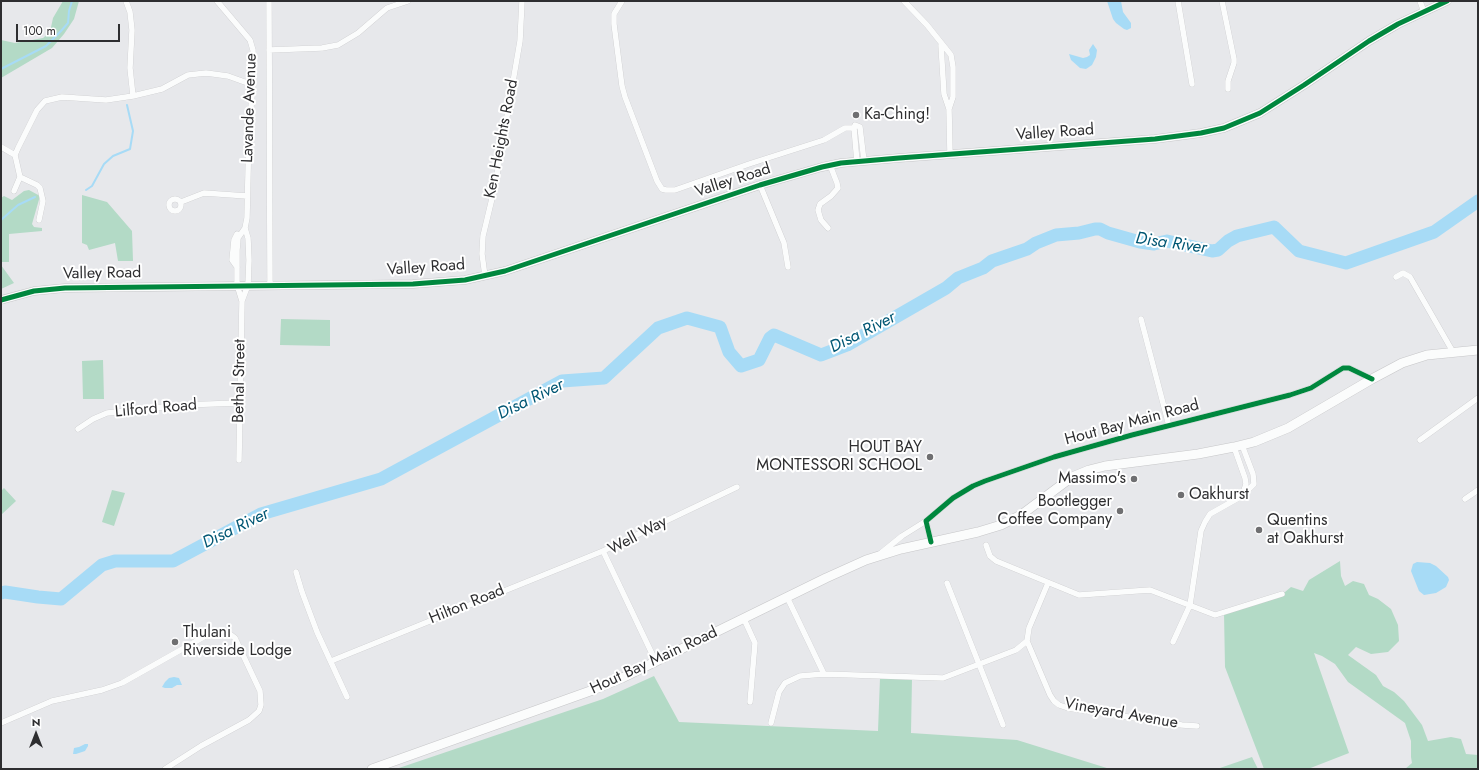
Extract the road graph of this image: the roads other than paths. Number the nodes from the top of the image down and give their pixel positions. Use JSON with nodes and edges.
{"nodes":[{"id":1,"x":126,"y":1,"type":"edge"},
{"id":2,"x":216,"y":1,"type":"edge"},
{"id":3,"x":269,"y":1,"type":"edge"},
{"id":4,"x":408,"y":1,"type":"edge"},
{"id":5,"x":522,"y":1,"type":"edge"},
{"id":6,"x":622,"y":1,"type":"edge"},
{"id":7,"x":904,"y":1,"type":"edge"},
{"id":8,"x":1178,"y":1,"type":"edge"},
{"id":9,"x":1222,"y":1,"type":"edge"},
{"id":10,"x":1420,"y":1,"type":"edge"},
{"id":11,"x":1447,"y":1,"type":"edge"},
{"id":12,"x":1424,"y":12,"type":"junction"},
{"id":13,"x":942,"y":45,"type":"junction"},
{"id":14,"x":269,"y":50,"type":"junction"},
{"id":15,"x":253,"y":84,"type":"junction"},
{"id":16,"x":1192,"y":84,"type":"dead end"},
{"id":17,"x":1228,"y":89,"type":"dead end"},
{"id":18,"x":133,"y":96,"type":"junction"},
{"id":19,"x":949,"y":111,"type":"junction"},
{"id":20,"x":1,"y":147,"type":"edge"},
{"id":21,"x":15,"y":154,"type":"junction"},
{"id":22,"x":950,"y":154,"type":"junction"},
{"id":23,"x":860,"y":161,"type":"junction"},
{"id":24,"x":830,"y":165,"type":"junction"},
{"id":25,"x":20,"y":177,"type":"junction"},
{"id":26,"x":760,"y":185,"type":"junction"},
{"id":27,"x":14,"y":191,"type":"dead end"},
{"id":28,"x":247,"y":196,"type":"junction"},
{"id":29,"x":181,"y":202,"type":"dead end"},
{"id":30,"x":39,"y":220,"type":"dead end"},
{"id":31,"x":245,"y":228,"type":"junction"},
{"id":32,"x":828,"y":228,"type":"dead end"},
{"id":33,"x":237,"y":260,"type":"junction"},
{"id":34,"x":249,"y":260,"type":"junction"},
{"id":35,"x":237,"y":267,"type":"junction"},
{"id":36,"x":788,"y":267,"type":"dead end"},
{"id":37,"x":485,"y":276,"type":"junction"},
{"id":38,"x":1396,"y":277,"type":"dead end"},
{"id":39,"x":248,"y":285,"type":"junction"},
{"id":40,"x":270,"y":285,"type":"junction"},
{"id":41,"x":237,"y":286,"type":"junction"},
{"id":42,"x":1,"y":300,"type":"edge"},
{"id":43,"x":242,"y":301,"type":"junction"},
{"id":44,"x":1141,"y":319,"type":"dead end"},
{"id":45,"x":1478,"y":350,"type":"edge"},
{"id":46,"x":1453,"y":352,"type":"junction"},
{"id":47,"x":1372,"y":379,"type":"junction"},
{"id":48,"x":1478,"y":398,"type":"edge"},
{"id":49,"x":239,"y":403,"type":"junction"},
{"id":50,"x":1169,"y":426,"type":"junction"},
{"id":51,"x":78,"y":429,"type":"dead end"},
{"id":52,"x":1420,"y":440,"type":"dead end"},
{"id":53,"x":1238,"y":446,"type":"junction"},
{"id":54,"x":239,"y":460,"type":"dead end"},
{"id":55,"x":737,"y":487,"type":"dead end"},
{"id":56,"x":1478,"y":490,"type":"edge"},
{"id":57,"x":1242,"y":496,"type":"junction"},
{"id":58,"x":1465,"y":499,"type":"dead end"},
{"id":59,"x":926,"y":521,"type":"junction"},
{"id":60,"x":931,"y":542,"type":"junction"},
{"id":61,"x":986,"y":545,"type":"dead end"},
{"id":62,"x":603,"y":551,"type":"junction"},
{"id":63,"x":878,"y":556,"type":"junction"},
{"id":64,"x":296,"y":572,"type":"dead end"},
{"id":65,"x":947,"y":583,"type":"dead end"},
{"id":66,"x":1048,"y":583,"type":"junction"},
{"id":67,"x":1282,"y":594,"type":"dead end"},
{"id":68,"x":787,"y":597,"type":"junction"},
{"id":69,"x":1190,"y":605,"type":"junction"},
{"id":70,"x":744,"y":619,"type":"junction"},
{"id":71,"x":1027,"y":641,"type":"junction"},
{"id":72,"x":1173,"y":642,"type":"dead end"},
{"id":73,"x":331,"y":661,"type":"junction"},
{"id":74,"x":656,"y":662,"type":"junction"},
{"id":75,"x":980,"y":665,"type":"junction"},
{"id":76,"x":824,"y":674,"type":"junction"},
{"id":77,"x":347,"y":697,"type":"dead end"},
{"id":78,"x":750,"y":702,"type":"dead end"},
{"id":79,"x":1,"y":722,"type":"edge"},
{"id":80,"x":771,"y":723,"type":"dead end"},
{"id":81,"x":1003,"y":725,"type":"dead end"},
{"id":82,"x":1196,"y":726,"type":"dead end"},
{"id":83,"x":165,"y":769,"type":"edge"},
{"id":84,"x":372,"y":769,"type":"edge"}],
"edges":[{"from":1,"to":18,"type":"street"},
{"from":2,"to":15,"type":"street","name":"Lavande Avenue"},
{"from":3,"to":14,"type":"street"},
{"from":4,"to":14,"type":"street"},
{"from":5,"to":37,"type":"street","name":"Ken Heights Road"},
{"from":6,"to":23,"type":"street"},
{"from":7,"to":13,"type":"street"},
{"from":8,"to":16,"type":"street"},
{"from":9,"to":17,"type":"street"},
{"from":10,"to":12,"type":"street"},
{"from":11,"to":12,"type":"street","name":"Valley Road"},
{"from":12,"to":22,"type":"street","name":"Valley Road"},
{"from":13,"to":19,"type":"street"},
{"from":13,"to":19,"type":"street"},
{"from":14,"to":40,"type":"street"},
{"from":15,"to":18,"type":"street"},
{"from":15,"to":28,"type":"street","name":"Lavande Avenue"},
{"from":18,"to":21,"type":"street"},
{"from":19,"to":22,"type":"street"},
{"from":20,"to":21,"type":"street"},
{"from":21,"to":25,"type":"street"},
{"from":22,"to":23,"type":"street","name":"Valley Road"},
{"from":23,"to":24,"type":"street","name":"Valley Road"},
{"from":24,"to":26,"type":"street","name":"Valley Road"},
{"from":24,"to":32,"type":"street"},
{"from":25,"to":27,"type":"street"},
{"from":25,"to":30,"type":"street"},
{"from":26,"to":36,"type":"street"},
{"from":26,"to":37,"type":"street","name":"Valley Road"},
{"from":28,"to":29,"type":"street"},
{"from":28,"to":31,"type":"street","name":"Lavande Avenue"},
{"from":31,"to":33,"type":"street","name":"Lavande Avenue"},
{"from":31,"to":34,"type":"street","name":"Lavande Avenue"},
{"from":31,"to":35,"type":"street"},
{"from":33,"to":34,"type":"street"},
{"from":33,"to":35,"type":"street","name":"Lavande Avenue"},
{"from":34,"to":39,"type":"street","name":"Lavande Avenue"},
{"from":35,"to":41,"type":"street","name":"Lavande Avenue"},
{"from":37,"to":40,"type":"street","name":"Valley Road"},
{"from":38,"to":46,"type":"street"},
{"from":39,"to":40,"type":"street","name":"Valley Road"},
{"from":39,"to":41,"type":"street","name":"Valley Road"},
{"from":39,"to":43,"type":"street","name":"Bethal Street"},
{"from":41,"to":42,"type":"street","name":"Valley Road"},
{"from":41,"to":43,"type":"street","name":"Bethal Street"},
{"from":43,"to":49,"type":"street","name":"Bethal Street"},
{"from":44,"to":50,"type":"street"},
{"from":45,"to":46,"type":"main road","name":"Hout Bay Main Road"},
{"from":46,"to":47,"type":"main road","name":"Hout Bay Main Road"},
{"from":47,"to":50,"type":"street","name":"Hout Bay Main Road"},
{"from":47,"to":53,"type":"main road","name":"Hout Bay Main Road"},
{"from":48,"to":52,"type":"street"},
{"from":49,"to":51,"type":"street","name":"Lilford Road"},
{"from":49,"to":54,"type":"street","name":"Bethal Street"},
{"from":50,"to":59,"type":"street","name":"Hout Bay Main Road"},
{"from":53,"to":57,"type":"street"},
{"from":53,"to":57,"type":"street"},
{"from":53,"to":60,"type":"main road","name":"Hout Bay Main Road"},
{"from":55,"to":62,"type":"street","name":"Well Way"},
{"from":56,"to":58,"type":"street"},
{"from":57,"to":69,"type":"street"},
{"from":59,"to":60,"type":"street"},
{"from":59,"to":63,"type":"street","name":"Hout Bay Main Road"},
{"from":60,"to":63,"type":"main road","name":"Hout Bay Main Road"},
{"from":61,"to":66,"type":"street"},
{"from":62,"to":73,"type":"street","name":"Hilton Road"},
{"from":62,"to":74,"type":"street","name":"Well Way"},
{"from":63,"to":68,"type":"main road","name":"Hout Bay Main Road"},
{"from":64,"to":73,"type":"street"},
{"from":65,"to":75,"type":"street"},
{"from":66,"to":69,"type":"street"},
{"from":66,"to":71,"type":"street"},
{"from":67,"to":69,"type":"street"},
{"from":68,"to":70,"type":"main road","name":"Hout Bay Main Road"},
{"from":68,"to":76,"type":"street"},
{"from":69,"to":72,"type":"street"},
{"from":70,"to":74,"type":"main road","name":"Hout Bay Main Road"},
{"from":70,"to":78,"type":"street"},
{"from":71,"to":75,"type":"street"},
{"from":71,"to":82,"type":"street","name":"Vineyard Avenue"},
{"from":73,"to":77,"type":"street"},
{"from":74,"to":84,"type":"main road","name":"Hout Bay Main Road"},
{"from":75,"to":76,"type":"street"},
{"from":75,"to":81,"type":"street"},
{"from":76,"to":80,"type":"street"},
{"from":79,"to":83,"type":"street"}]}
